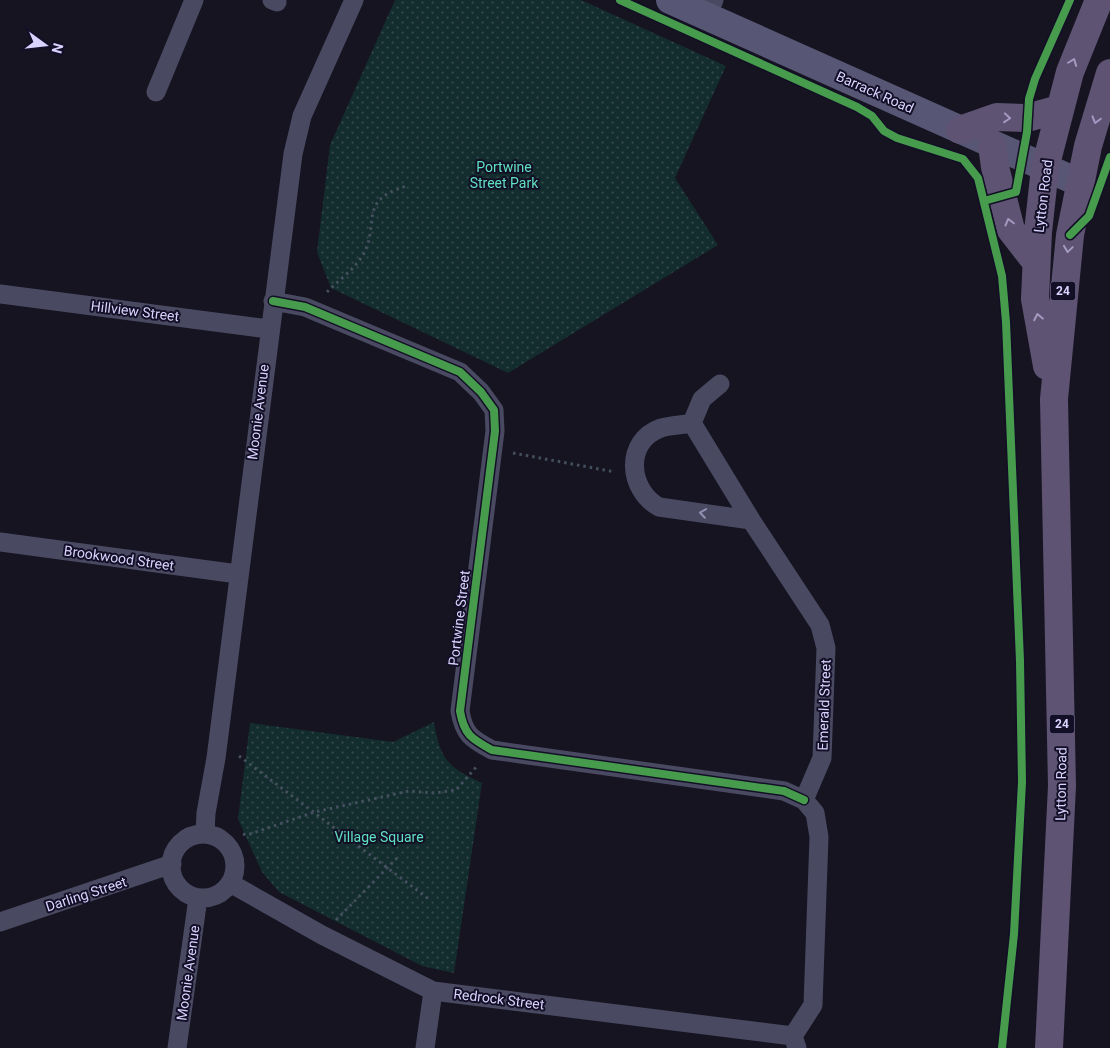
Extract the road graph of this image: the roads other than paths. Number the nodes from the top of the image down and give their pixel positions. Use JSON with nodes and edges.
{"nodes":[{"id":1,"x":194,"y":0,"type":"edge"},
{"id":2,"x":354,"y":0,"type":"edge"},
{"id":3,"x":670,"y":0,"type":"edge"},
{"id":4,"x":1099,"y":0,"type":"edge"},
{"id":5,"x":710,"y":8,"type":"edge"},
{"id":6,"x":1110,"y":73,"type":"edge"},
{"id":7,"x":156,"y":92,"type":"dead end"},
{"id":8,"x":1059,"y":109,"type":"junction"},
{"id":9,"x":960,"y":130,"type":"junction"},
{"id":10,"x":992,"y":145,"type":"junction"},
{"id":11,"x":1045,"y":168,"type":"junction"},
{"id":12,"x":1080,"y":183,"type":"junction"},
{"id":13,"x":1036,"y":262,"type":"junction"},
{"id":14,"x":0,"y":294,"type":"edge"},
{"id":15,"x":273,"y":301,"type":"junction"},
{"id":16,"x":269,"y":329,"type":"junction"},
{"id":17,"x":720,"y":384,"type":"dead end"},
{"id":18,"x":1054,"y":399,"type":"junction"},
{"id":19,"x":692,"y":423,"type":"junction"},
{"id":20,"x":751,"y":520,"type":"junction"},
{"id":21,"x":0,"y":542,"type":"edge"},
{"id":22,"x":238,"y":574,"type":"junction"},
{"id":23,"x":804,"y":800,"type":"junction"},
{"id":24,"x":205,"y":834,"type":"junction"},
{"id":25,"x":172,"y":864,"type":"junction"},
{"id":26,"x":230,"y":883,"type":"junction"},
{"id":27,"x":198,"y":898,"type":"junction"},
{"id":28,"x":0,"y":922,"type":"edge"},
{"id":29,"x":433,"y":991,"type":"junction"},
{"id":30,"x":795,"y":1042,"type":"edge"},
{"id":31,"x":178,"y":1048,"type":"edge"},
{"id":32,"x":425,"y":1048,"type":"edge"},
{"id":33,"x":1049,"y":1048,"type":"edge"}],
"edges":[{"from":1,"to":7,"type":"street"},
{"from":2,"to":15,"type":"street","name":"Moonie Avenue"},
{"from":3,"to":5,"type":"street","name":"Barrack Road"},
{"from":8,"to":4,"type":"main road","name":"Lytton Road","number":"24","one_way":true},
{"from":5,"to":9,"type":"street","name":"Barrack Road"},
{"from":6,"to":12,"type":"main road","name":"Lytton Road","number":"24","one_way":true},
{"from":9,"to":8,"type":"main road","one_way":true},
{"from":8,"to":11,"type":"main road","name":"Lytton Road","number":"24"},
{"from":9,"to":10,"type":"street","name":"Barrack Road"},
{"from":10,"to":11,"type":"street","name":"Barrack Road"},
{"from":13,"to":10,"type":"main road","one_way":true},
{"from":11,"to":12,"type":"street","name":"Barrack Road"},
{"from":11,"to":13,"type":"main road","name":"Lytton Road","number":"24"},
{"from":12,"to":18,"type":"main road","name":"Lytton Road","number":"24","one_way":true},
{"from":18,"to":13,"type":"main road","name":"Lytton Road","number":"24","one_way":true},
{"from":14,"to":16,"type":"street","name":"Hillview Street"},
{"from":15,"to":16,"type":"street","name":"Moonie Avenue"},
{"from":15,"to":23,"type":"street","name":"Portwine Street"},
{"from":16,"to":22,"type":"street","name":"Moonie Avenue"},
{"from":17,"to":19,"type":"street"},
{"from":18,"to":33,"type":"main road","name":"Lytton Road","number":"24"},
{"from":19,"to":20,"type":"street","name":"Emerald Street"},
{"from":20,"to":19,"type":"street","one_way":true},
{"from":20,"to":23,"type":"street","name":"Emerald Street"},
{"from":21,"to":22,"type":"street","name":"Brookwood Street"},
{"from":22,"to":24,"type":"street","name":"Moonie Avenue"},
{"from":23,"to":30,"type":"street"},
{"from":24,"to":25,"type":"street"},
{"from":24,"to":26,"type":"street"},
{"from":25,"to":27,"type":"street"},
{"from":25,"to":28,"type":"street","name":"Darling Street"},
{"from":26,"to":27,"type":"street"},
{"from":26,"to":29,"type":"street","name":"Redrock Street"},
{"from":27,"to":31,"type":"street","name":"Moonie Avenue"},
{"from":29,"to":30,"type":"street","name":"Redrock Street"},
{"from":29,"to":32,"type":"street"}]}
